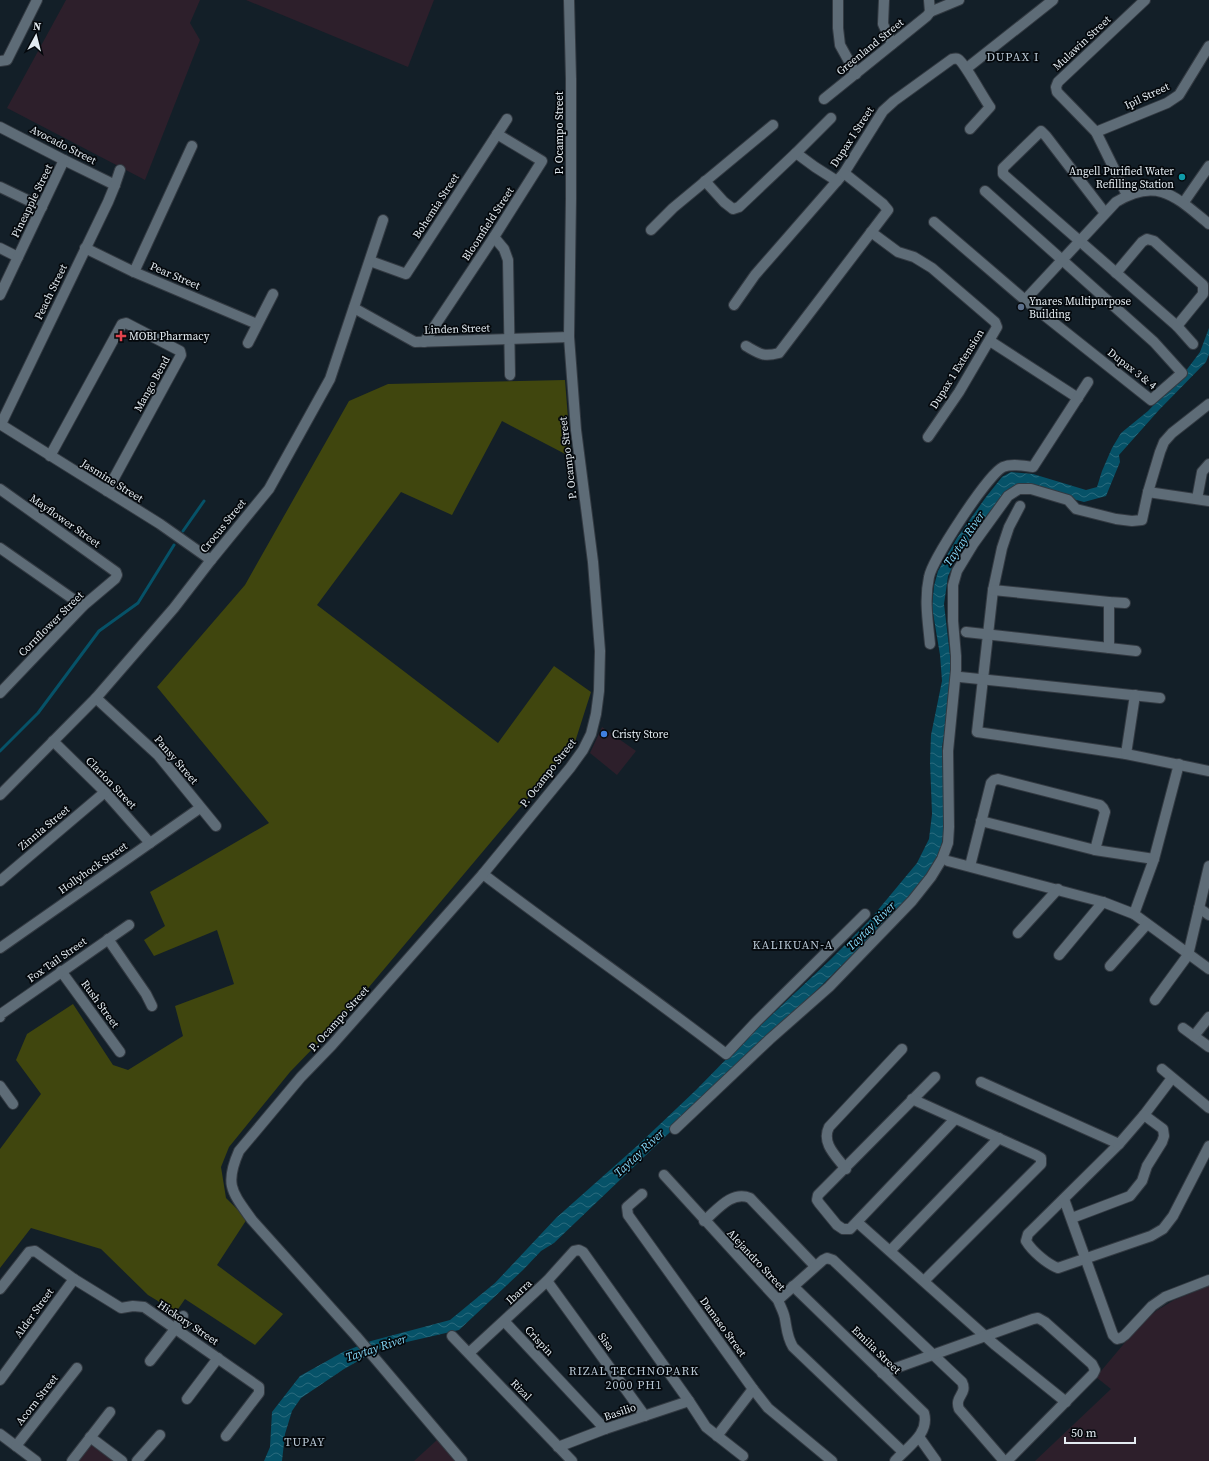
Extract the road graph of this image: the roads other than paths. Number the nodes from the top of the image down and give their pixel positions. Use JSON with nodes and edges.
{"nodes":[{"id":1,"x":37,"y":0,"type":"edge"},
{"id":2,"x":569,"y":0,"type":"edge"},
{"id":3,"x":838,"y":0,"type":"edge"},
{"id":4,"x":884,"y":0,"type":"edge"},
{"id":5,"x":929,"y":0,"type":"edge"},
{"id":6,"x":960,"y":0,"type":"edge"},
{"id":7,"x":1053,"y":0,"type":"edge"},
{"id":8,"x":1143,"y":0,"type":"edge"},
{"id":9,"x":930,"y":12,"type":"junction"},
{"id":10,"x":892,"y":44,"type":"junction"},
{"id":11,"x":1209,"y":46,"type":"edge"},
{"id":12,"x":3,"y":60,"type":"edge"},
{"id":13,"x":967,"y":68,"type":"junction"},
{"id":14,"x":856,"y":74,"type":"junction"},
{"id":15,"x":824,"y":99,"type":"dead end"},
{"id":16,"x":830,"y":118,"type":"dead end"},
{"id":17,"x":507,"y":119,"type":"dead end"},
{"id":18,"x":773,"y":125,"type":"dead end"},
{"id":19,"x":0,"y":127,"type":"edge"},
{"id":20,"x":970,"y":129,"type":"dead end"},
{"id":21,"x":1096,"y":132,"type":"junction"},
{"id":22,"x":497,"y":134,"type":"junction"},
{"id":23,"x":192,"y":146,"type":"dead end"},
{"id":24,"x":796,"y":153,"type":"junction"},
{"id":25,"x":64,"y":160,"type":"junction"},
{"id":26,"x":1209,"y":166,"type":"edge"},
{"id":27,"x":120,"y":170,"type":"dead end"},
{"id":28,"x":840,"y":177,"type":"junction"},
{"id":29,"x":705,"y":181,"type":"junction"},
{"id":30,"x":116,"y":185,"type":"junction"},
{"id":31,"x":0,"y":187,"type":"edge"},
{"id":32,"x":985,"y":191,"type":"dead end"},
{"id":33,"x":1127,"y":195,"type":"junction"},
{"id":34,"x":1184,"y":202,"type":"junction"},
{"id":35,"x":42,"y":207,"type":"junction"},
{"id":36,"x":1105,"y":213,"type":"junction"},
{"id":37,"x":383,"y":220,"type":"dead end"},
{"id":38,"x":934,"y":222,"type":"dead end"},
{"id":39,"x":1209,"y":224,"type":"edge"},
{"id":40,"x":651,"y":230,"type":"dead end"},
{"id":41,"x":871,"y":232,"type":"junction"},
{"id":42,"x":494,"y":238,"type":"junction"},
{"id":43,"x":1080,"y":242,"type":"junction"},
{"id":44,"x":0,"y":248,"type":"edge"},
{"id":45,"x":85,"y":248,"type":"junction"},
{"id":46,"x":18,"y":257,"type":"junction"},
{"id":47,"x":370,"y":260,"type":"junction"},
{"id":48,"x":1063,"y":260,"type":"junction"},
{"id":49,"x":134,"y":272,"type":"junction"},
{"id":50,"x":1116,"y":273,"type":"junction"},
{"id":51,"x":272,"y":294,"type":"dead end"},
{"id":52,"x":0,"y":295,"type":"edge"},
{"id":53,"x":1025,"y":300,"type":"junction"},
{"id":54,"x":734,"y":305,"type":"dead end"},
{"id":55,"x":354,"y":308,"type":"junction"},
{"id":56,"x":257,"y":324,"type":"junction"},
{"id":57,"x":1177,"y":326,"type":"junction"},
{"id":58,"x":569,"y":337,"type":"junction"},
{"id":59,"x":508,"y":339,"type":"junction"},
{"id":60,"x":990,"y":341,"type":"junction"},
{"id":61,"x":424,"y":342,"type":"junction"},
{"id":62,"x":248,"y":343,"type":"dead end"},
{"id":63,"x":1193,"y":344,"type":"dead end"},
{"id":64,"x":746,"y":346,"type":"dead end"},
{"id":65,"x":510,"y":375,"type":"dead end"},
{"id":66,"x":1088,"y":382,"type":"dead end"},
{"id":67,"x":1078,"y":398,"type":"junction"},
{"id":68,"x":1209,"y":404,"type":"edge"},
{"id":69,"x":0,"y":424,"type":"edge"},
{"id":70,"x":928,"y":437,"type":"dead end"},
{"id":71,"x":50,"y":456,"type":"junction"},
{"id":72,"x":1209,"y":464,"type":"edge"},
{"id":73,"x":0,"y":489,"type":"edge"},
{"id":74,"x":107,"y":491,"type":"junction"},
{"id":75,"x":1148,"y":492,"type":"junction"},
{"id":76,"x":1197,"y":499,"type":"junction"},
{"id":77,"x":1209,"y":501,"type":"edge"},
{"id":78,"x":1020,"y":506,"type":"dead end"},
{"id":79,"x":0,"y":548,"type":"edge"},
{"id":80,"x":210,"y":560,"type":"junction"},
{"id":81,"x":116,"y":572,"type":"joint"},
{"id":82,"x":993,"y":590,"type":"junction"},
{"id":83,"x":1109,"y":602,"type":"junction"},
{"id":84,"x":1125,"y":602,"type":"dead end"},
{"id":85,"x":83,"y":606,"type":"junction"},
{"id":86,"x":966,"y":632,"type":"dead end"},
{"id":87,"x":988,"y":635,"type":"junction"},
{"id":88,"x":930,"y":644,"type":"dead end"},
{"id":89,"x":1109,"y":648,"type":"junction"},
{"id":90,"x":1136,"y":652,"type":"dead end"},
{"id":91,"x":960,"y":677,"type":"dead end"},
{"id":92,"x":983,"y":680,"type":"junction"},
{"id":93,"x":0,"y":693,"type":"edge"},
{"id":94,"x":1135,"y":695,"type":"junction"},
{"id":95,"x":96,"y":698,"type":"junction"},
{"id":96,"x":1160,"y":698,"type":"dead end"},
{"id":97,"x":53,"y":741,"type":"junction"},
{"id":98,"x":1126,"y":754,"type":"junction"},
{"id":99,"x":1179,"y":764,"type":"junction"},
{"id":100,"x":1209,"y":770,"type":"edge"},
{"id":101,"x":104,"y":792,"type":"junction"},
{"id":102,"x":1,"y":793,"type":"edge"},
{"id":103,"x":200,"y":808,"type":"junction"},
{"id":104,"x":981,"y":821,"type":"junction"},
{"id":105,"x":216,"y":826,"type":"dead end"},
{"id":106,"x":150,"y":843,"type":"junction"},
{"id":107,"x":1095,"y":850,"type":"junction"},
{"id":108,"x":1154,"y":860,"type":"junction"},
{"id":109,"x":948,"y":861,"type":"dead end"},
{"id":110,"x":970,"y":866,"type":"junction"},
{"id":111,"x":1209,"y":866,"type":"edge"},
{"id":112,"x":483,"y":874,"type":"junction"},
{"id":113,"x":0,"y":881,"type":"edge"},
{"id":114,"x":1058,"y":889,"type":"junction"},
{"id":115,"x":1103,"y":902,"type":"junction"},
{"id":116,"x":1199,"y":908,"type":"junction"},
{"id":117,"x":865,"y":914,"type":"dead end"},
{"id":118,"x":1134,"y":914,"type":"junction"},
{"id":119,"x":1209,"y":915,"type":"edge"},
{"id":120,"x":1147,"y":924,"type":"junction"},
{"id":121,"x":129,"y":925,"type":"dead end"},
{"id":122,"x":1018,"y":933,"type":"dead end"},
{"id":123,"x":108,"y":939,"type":"junction"},
{"id":124,"x":0,"y":948,"type":"edge"},
{"id":125,"x":1059,"y":955,"type":"dead end"},
{"id":126,"x":1188,"y":955,"type":"junction"},
{"id":127,"x":1110,"y":966,"type":"dead end"},
{"id":128,"x":1209,"y":969,"type":"edge"},
{"id":129,"x":61,"y":971,"type":"junction"},
{"id":130,"x":1154,"y":1000,"type":"dead end"},
{"id":131,"x":152,"y":1006,"type":"dead end"},
{"id":132,"x":0,"y":1014,"type":"edge"},
{"id":133,"x":1209,"y":1016,"type":"edge"},
{"id":134,"x":1183,"y":1028,"type":"dead end"},
{"id":135,"x":1194,"y":1036,"type":"junction"},
{"id":136,"x":1209,"y":1047,"type":"edge"},
{"id":137,"x":902,"y":1049,"type":"dead end"},
{"id":138,"x":120,"y":1052,"type":"dead end"},
{"id":139,"x":1162,"y":1069,"type":"dead end"},
{"id":140,"x":935,"y":1077,"type":"dead end"},
{"id":141,"x":1172,"y":1078,"type":"junction"},
{"id":142,"x":981,"y":1082,"type":"dead end"},
{"id":143,"x":0,"y":1086,"type":"edge"},
{"id":144,"x":912,"y":1099,"type":"junction"},
{"id":145,"x":13,"y":1104,"type":"dead end"},
{"id":146,"x":1209,"y":1108,"type":"edge"},
{"id":147,"x":1144,"y":1115,"type":"junction"},
{"id":148,"x":954,"y":1119,"type":"junction"},
{"id":149,"x":675,"y":1129,"type":"dead end"},
{"id":150,"x":999,"y":1138,"type":"junction"},
{"id":151,"x":1119,"y":1144,"type":"junction"},
{"id":152,"x":1209,"y":1146,"type":"edge"},
{"id":153,"x":846,"y":1169,"type":"junction"},
{"id":154,"x":664,"y":1175,"type":"dead end"},
{"id":155,"x":642,"y":1194,"type":"dead end"},
{"id":156,"x":1064,"y":1199,"type":"junction"},
{"id":157,"x":1072,"y":1218,"type":"junction"},
{"id":158,"x":704,"y":1221,"type":"junction"},
{"id":159,"x":857,"y":1222,"type":"junction"},
{"id":160,"x":890,"y":1251,"type":"junction"},
{"id":161,"x":1086,"y":1258,"type":"junction"},
{"id":162,"x":815,"y":1266,"type":"junction"},
{"id":163,"x":74,"y":1279,"type":"junction"},
{"id":164,"x":1209,"y":1280,"type":"edge"},
{"id":165,"x":548,"y":1281,"type":"junction"},
{"id":166,"x":924,"y":1281,"type":"junction"},
{"id":167,"x":793,"y":1286,"type":"junction"},
{"id":168,"x":0,"y":1289,"type":"edge"},
{"id":169,"x":778,"y":1300,"type":"junction"},
{"id":170,"x":183,"y":1316,"type":"dead end"},
{"id":171,"x":505,"y":1322,"type":"junction"},
{"id":172,"x":175,"y":1329,"type":"junction"},
{"id":173,"x":452,"y":1336,"type":"dead end"},
{"id":174,"x":985,"y":1337,"type":"junction"},
{"id":175,"x":469,"y":1353,"type":"junction"},
{"id":176,"x":934,"y":1355,"type":"junction"},
{"id":177,"x":218,"y":1358,"type":"junction"},
{"id":178,"x":150,"y":1361,"type":"dead end"},
{"id":179,"x":77,"y":1368,"type":"dead end"},
{"id":180,"x":882,"y":1373,"type":"junction"},
{"id":181,"x":0,"y":1380,"type":"edge"},
{"id":182,"x":753,"y":1390,"type":"junction"},
{"id":183,"x":187,"y":1399,"type":"dead end"},
{"id":184,"x":689,"y":1401,"type":"junction"},
{"id":185,"x":1066,"y":1402,"type":"junction"},
{"id":186,"x":110,"y":1412,"type":"dead end"},
{"id":187,"x":645,"y":1416,"type":"junction"},
{"id":188,"x":605,"y":1430,"type":"junction"},
{"id":189,"x":0,"y":1434,"type":"edge"},
{"id":190,"x":160,"y":1435,"type":"dead end"},
{"id":191,"x":226,"y":1436,"type":"dead end"},
{"id":192,"x":717,"y":1436,"type":"junction"},
{"id":193,"x":90,"y":1437,"type":"junction"},
{"id":194,"x":919,"y":1437,"type":"junction"},
{"id":195,"x":16,"y":1446,"type":"junction"},
{"id":196,"x":558,"y":1447,"type":"junction"},
{"id":197,"x":903,"y":1452,"type":"junction"},
{"id":198,"x":743,"y":1456,"type":"dead end"},
{"id":199,"x":36,"y":1461,"type":"edge"},
{"id":200,"x":72,"y":1461,"type":"edge"},
{"id":201,"x":122,"y":1461,"type":"edge"},
{"id":202,"x":137,"y":1461,"type":"edge"},
{"id":203,"x":462,"y":1461,"type":"edge"},
{"id":204,"x":572,"y":1461,"type":"edge"},
{"id":205,"x":832,"y":1461,"type":"edge"},
{"id":206,"x":895,"y":1461,"type":"edge"},
{"id":207,"x":936,"y":1461,"type":"edge"},
{"id":208,"x":1005,"y":1461,"type":"edge"}],
"edges":[{"from":1,"to":12,"type":"street"},
{"from":2,"to":58,"type":"street","name":"P. Ocampo Street"},
{"from":3,"to":14,"type":"street"},
{"from":4,"to":10,"type":"street"},
{"from":5,"to":9,"type":"street"},
{"from":6,"to":9,"type":"street"},
{"from":7,"to":13,"type":"street"},
{"from":8,"to":21,"type":"street","name":"Mulawin Street"},
{"from":9,"to":10,"type":"street","name":"Greenland Street"},
{"from":10,"to":14,"type":"street","name":"Greenland Street"},
{"from":11,"to":21,"type":"street","name":"Ipil Street"},
{"from":13,"to":20,"type":"street"},
{"from":13,"to":28,"type":"street","name":"Dupax I Street"},
{"from":14,"to":15,"type":"street","name":"Greenland Street"},
{"from":16,"to":24,"type":"street"},
{"from":17,"to":22,"type":"street","name":"Bohemia Street"},
{"from":18,"to":29,"type":"street"},
{"from":19,"to":25,"type":"street","name":"Avocado Street"},
{"from":21,"to":33,"type":"street"},
{"from":22,"to":42,"type":"street","name":"Bloomfield Street"},
{"from":22,"to":47,"type":"street","name":"Bohemia Street"},
{"from":23,"to":49,"type":"street"},
{"from":24,"to":28,"type":"street"},
{"from":24,"to":29,"type":"street"},
{"from":25,"to":30,"type":"street","name":"Avocado Street"},
{"from":25,"to":35,"type":"street","name":"Pineapple Street"},
{"from":26,"to":34,"type":"street"},
{"from":27,"to":30,"type":"street","name":"Peach Street"},
{"from":28,"to":41,"type":"street"},
{"from":28,"to":54,"type":"street","name":"Dupax I Street"},
{"from":29,"to":40,"type":"street"},
{"from":30,"to":45,"type":"street","name":"Peach Street"},
{"from":31,"to":35,"type":"street"},
{"from":32,"to":48,"type":"street","name":"Dupax 3 & 4"},
{"from":33,"to":34,"type":"street"},
{"from":33,"to":36,"type":"street"},
{"from":34,"to":39,"type":"street"},
{"from":35,"to":46,"type":"street","name":"Pineapple Street"},
{"from":36,"to":43,"type":"street"},
{"from":36,"to":43,"type":"street"},
{"from":37,"to":47,"type":"street","name":"Crocus Street"},
{"from":38,"to":53,"type":"street","name":"Dupax 3 & 4"},
{"from":41,"to":60,"type":"street","name":"Dupax 1 Extension"},
{"from":41,"to":64,"type":"street"},
{"from":42,"to":59,"type":"street"},
{"from":42,"to":61,"type":"street","name":"Bloomfield Street"},
{"from":43,"to":48,"type":"street"},
{"from":43,"to":50,"type":"street"},
{"from":44,"to":46,"type":"street"},
{"from":45,"to":49,"type":"street","name":"Pear Street"},
{"from":45,"to":69,"type":"street","name":"Peach Street"},
{"from":46,"to":52,"type":"street","name":"Pineapple Street"},
{"from":47,"to":55,"type":"street","name":"Crocus Street"},
{"from":48,"to":53,"type":"street"},
{"from":48,"to":53,"type":"street","name":"Dupax 3 & 4"},
{"from":49,"to":56,"type":"street","name":"Pear Street"},
{"from":50,"to":57,"type":"street"},
{"from":50,"to":57,"type":"street"},
{"from":51,"to":56,"type":"street"},
{"from":55,"to":61,"type":"street","name":"Linden Street"},
{"from":55,"to":80,"type":"street","name":"Crocus Street"},
{"from":56,"to":62,"type":"street"},
{"from":57,"to":63,"type":"street"},
{"from":58,"to":59,"type":"street","name":"Linden Street"},
{"from":58,"to":112,"type":"street","name":"P. Ocampo Street"},
{"from":59,"to":61,"type":"street","name":"Linden Street"},
{"from":59,"to":65,"type":"street"},
{"from":60,"to":67,"type":"street"},
{"from":60,"to":70,"type":"street","name":"Dupax 1 Extension"},
{"from":66,"to":67,"type":"street"},
{"from":67,"to":88,"type":"street"},
{"from":68,"to":75,"type":"street"},
{"from":69,"to":71,"type":"street","name":"Jasmine Street"},
{"from":71,"to":74,"type":"street","name":"Jasmine Street"},
{"from":71,"to":74,"type":"street","name":"Mango Bend"},
{"from":72,"to":76,"type":"street"},
{"from":73,"to":81,"type":"street","name":"Mayflower Street"},
{"from":74,"to":80,"type":"street","name":"Jasmine Street"},
{"from":75,"to":76,"type":"street"},
{"from":75,"to":149,"type":"street"},
{"from":76,"to":77,"type":"street"},
{"from":78,"to":82,"type":"street"},
{"from":79,"to":85,"type":"street"},
{"from":80,"to":95,"type":"street","name":"Crocus Street"},
{"from":81,"to":85,"type":"street","name":"Cornflower Street"},
{"from":82,"to":83,"type":"street"},
{"from":82,"to":87,"type":"street"},
{"from":83,"to":84,"type":"street"},
{"from":83,"to":89,"type":"street"},
{"from":85,"to":93,"type":"street","name":"Cornflower Street"},
{"from":86,"to":87,"type":"street"},
{"from":87,"to":89,"type":"street"},
{"from":87,"to":92,"type":"street"},
{"from":89,"to":90,"type":"street"},
{"from":91,"to":92,"type":"street"},
{"from":92,"to":94,"type":"street"},
{"from":92,"to":98,"type":"street"},
{"from":94,"to":96,"type":"street"},
{"from":94,"to":98,"type":"street"},
{"from":95,"to":97,"type":"street","name":"Crocus Street"},
{"from":95,"to":103,"type":"street","name":"Pansy Street"},
{"from":97,"to":101,"type":"street","name":"Clarion Street"},
{"from":97,"to":102,"type":"street","name":"Crocus Street"},
{"from":98,"to":99,"type":"street"},
{"from":99,"to":100,"type":"street"},
{"from":99,"to":108,"type":"street"},
{"from":101,"to":106,"type":"street","name":"Clarion Street"},
{"from":101,"to":113,"type":"street","name":"Zinnia Street"},
{"from":103,"to":105,"type":"street","name":"Pansy Street"},
{"from":103,"to":106,"type":"street","name":"Hollyhock Street"},
{"from":104,"to":107,"type":"street"},
{"from":104,"to":107,"type":"street"},
{"from":104,"to":110,"type":"street"},
{"from":106,"to":124,"type":"street","name":"Hollyhock Street"},
{"from":107,"to":108,"type":"street"},
{"from":108,"to":118,"type":"street"},
{"from":109,"to":110,"type":"street"},
{"from":110,"to":114,"type":"street"},
{"from":111,"to":116,"type":"street"},
{"from":112,"to":117,"type":"street"},
{"from":112,"to":203,"type":"street","name":"P. Ocampo Street"},
{"from":114,"to":115,"type":"street"},
{"from":114,"to":122,"type":"street"},
{"from":115,"to":118,"type":"street"},
{"from":115,"to":125,"type":"street"},
{"from":116,"to":119,"type":"street"},
{"from":116,"to":126,"type":"street"},
{"from":118,"to":120,"type":"street"},
{"from":120,"to":126,"type":"street"},
{"from":120,"to":127,"type":"street"},
{"from":121,"to":123,"type":"street","name":"Fox Tail Street"},
{"from":123,"to":129,"type":"street","name":"Fox Tail Street"},
{"from":123,"to":131,"type":"street"},
{"from":126,"to":128,"type":"street"},
{"from":126,"to":130,"type":"street"},
{"from":129,"to":132,"type":"street","name":"Fox Tail Street"},
{"from":129,"to":138,"type":"street","name":"Rush Street"},
{"from":133,"to":135,"type":"street"},
{"from":134,"to":135,"type":"street"},
{"from":135,"to":136,"type":"street"},
{"from":137,"to":153,"type":"street"},
{"from":139,"to":141,"type":"street"},
{"from":140,"to":144,"type":"street"},
{"from":141,"to":146,"type":"street"},
{"from":141,"to":147,"type":"street"},
{"from":142,"to":151,"type":"street"},
{"from":143,"to":145,"type":"street"},
{"from":144,"to":148,"type":"street"},
{"from":144,"to":153,"type":"street"},
{"from":147,"to":151,"type":"street"},
{"from":147,"to":157,"type":"street"},
{"from":148,"to":150,"type":"street"},
{"from":148,"to":159,"type":"street"},
{"from":150,"to":160,"type":"street"},
{"from":150,"to":166,"type":"street"},
{"from":151,"to":156,"type":"street"},
{"from":152,"to":161,"type":"street"},
{"from":153,"to":159,"type":"street"},
{"from":154,"to":158,"type":"street","name":"Alejandro Street"},
{"from":155,"to":182,"type":"street","name":"Damaso Street"},
{"from":156,"to":157,"type":"street"},
{"from":156,"to":161,"type":"street"},
{"from":157,"to":161,"type":"street"},
{"from":158,"to":162,"type":"street"},
{"from":158,"to":169,"type":"street","name":"Alejandro Street"},
{"from":159,"to":160,"type":"street"},
{"from":160,"to":166,"type":"street"},
{"from":161,"to":164,"type":"street"},
{"from":162,"to":167,"type":"street"},
{"from":162,"to":176,"type":"street"},
{"from":163,"to":168,"type":"street","name":"Hickory Street"},
{"from":163,"to":172,"type":"street","name":"Hickory Street"},
{"from":163,"to":181,"type":"street","name":"Alder Street"},
{"from":165,"to":171,"type":"street","name":"Ibarra"},
{"from":165,"to":184,"type":"street","name":"Ibarra"},
{"from":165,"to":187,"type":"street","name":"Sisa"},
{"from":166,"to":174,"type":"street"},
{"from":167,"to":169,"type":"street"},
{"from":167,"to":180,"type":"street","name":"Emilia Street"},
{"from":169,"to":197,"type":"street","name":"Alejandro Street"},
{"from":170,"to":172,"type":"street"},
{"from":171,"to":175,"type":"street","name":"Ibarra"},
{"from":171,"to":188,"type":"street","name":"Crispin"},
{"from":172,"to":177,"type":"street","name":"Hickory Street"},
{"from":172,"to":178,"type":"street"},
{"from":173,"to":175,"type":"street","name":"Rizal"},
{"from":174,"to":176,"type":"street"},
{"from":174,"to":185,"type":"street"},
{"from":174,"to":185,"type":"street"},
{"from":175,"to":196,"type":"street","name":"Rizal"},
{"from":176,"to":180,"type":"street"},
{"from":176,"to":208,"type":"street"},
{"from":177,"to":183,"type":"street"},
{"from":177,"to":191,"type":"street","name":"Hickory Street"},
{"from":179,"to":195,"type":"street","name":"Acorn Street"},
{"from":180,"to":194,"type":"street","name":"Emilia Street"},
{"from":182,"to":192,"type":"street"},
{"from":182,"to":205,"type":"street","name":"Damaso Street"},
{"from":184,"to":187,"type":"street","name":"Basilio"},
{"from":184,"to":192,"type":"street"},
{"from":185,"to":208,"type":"street"},
{"from":186,"to":193,"type":"street"},
{"from":187,"to":188,"type":"street","name":"Basilio"},
{"from":188,"to":196,"type":"street","name":"Basilio"},
{"from":189,"to":195,"type":"street"},
{"from":190,"to":202,"type":"street"},
{"from":192,"to":198,"type":"street"},
{"from":193,"to":200,"type":"street"},
{"from":193,"to":201,"type":"street"},
{"from":194,"to":197,"type":"street"},
{"from":194,"to":207,"type":"street"},
{"from":195,"to":199,"type":"street"},
{"from":196,"to":204,"type":"street","name":"Rizal"},
{"from":197,"to":206,"type":"street"}]}
